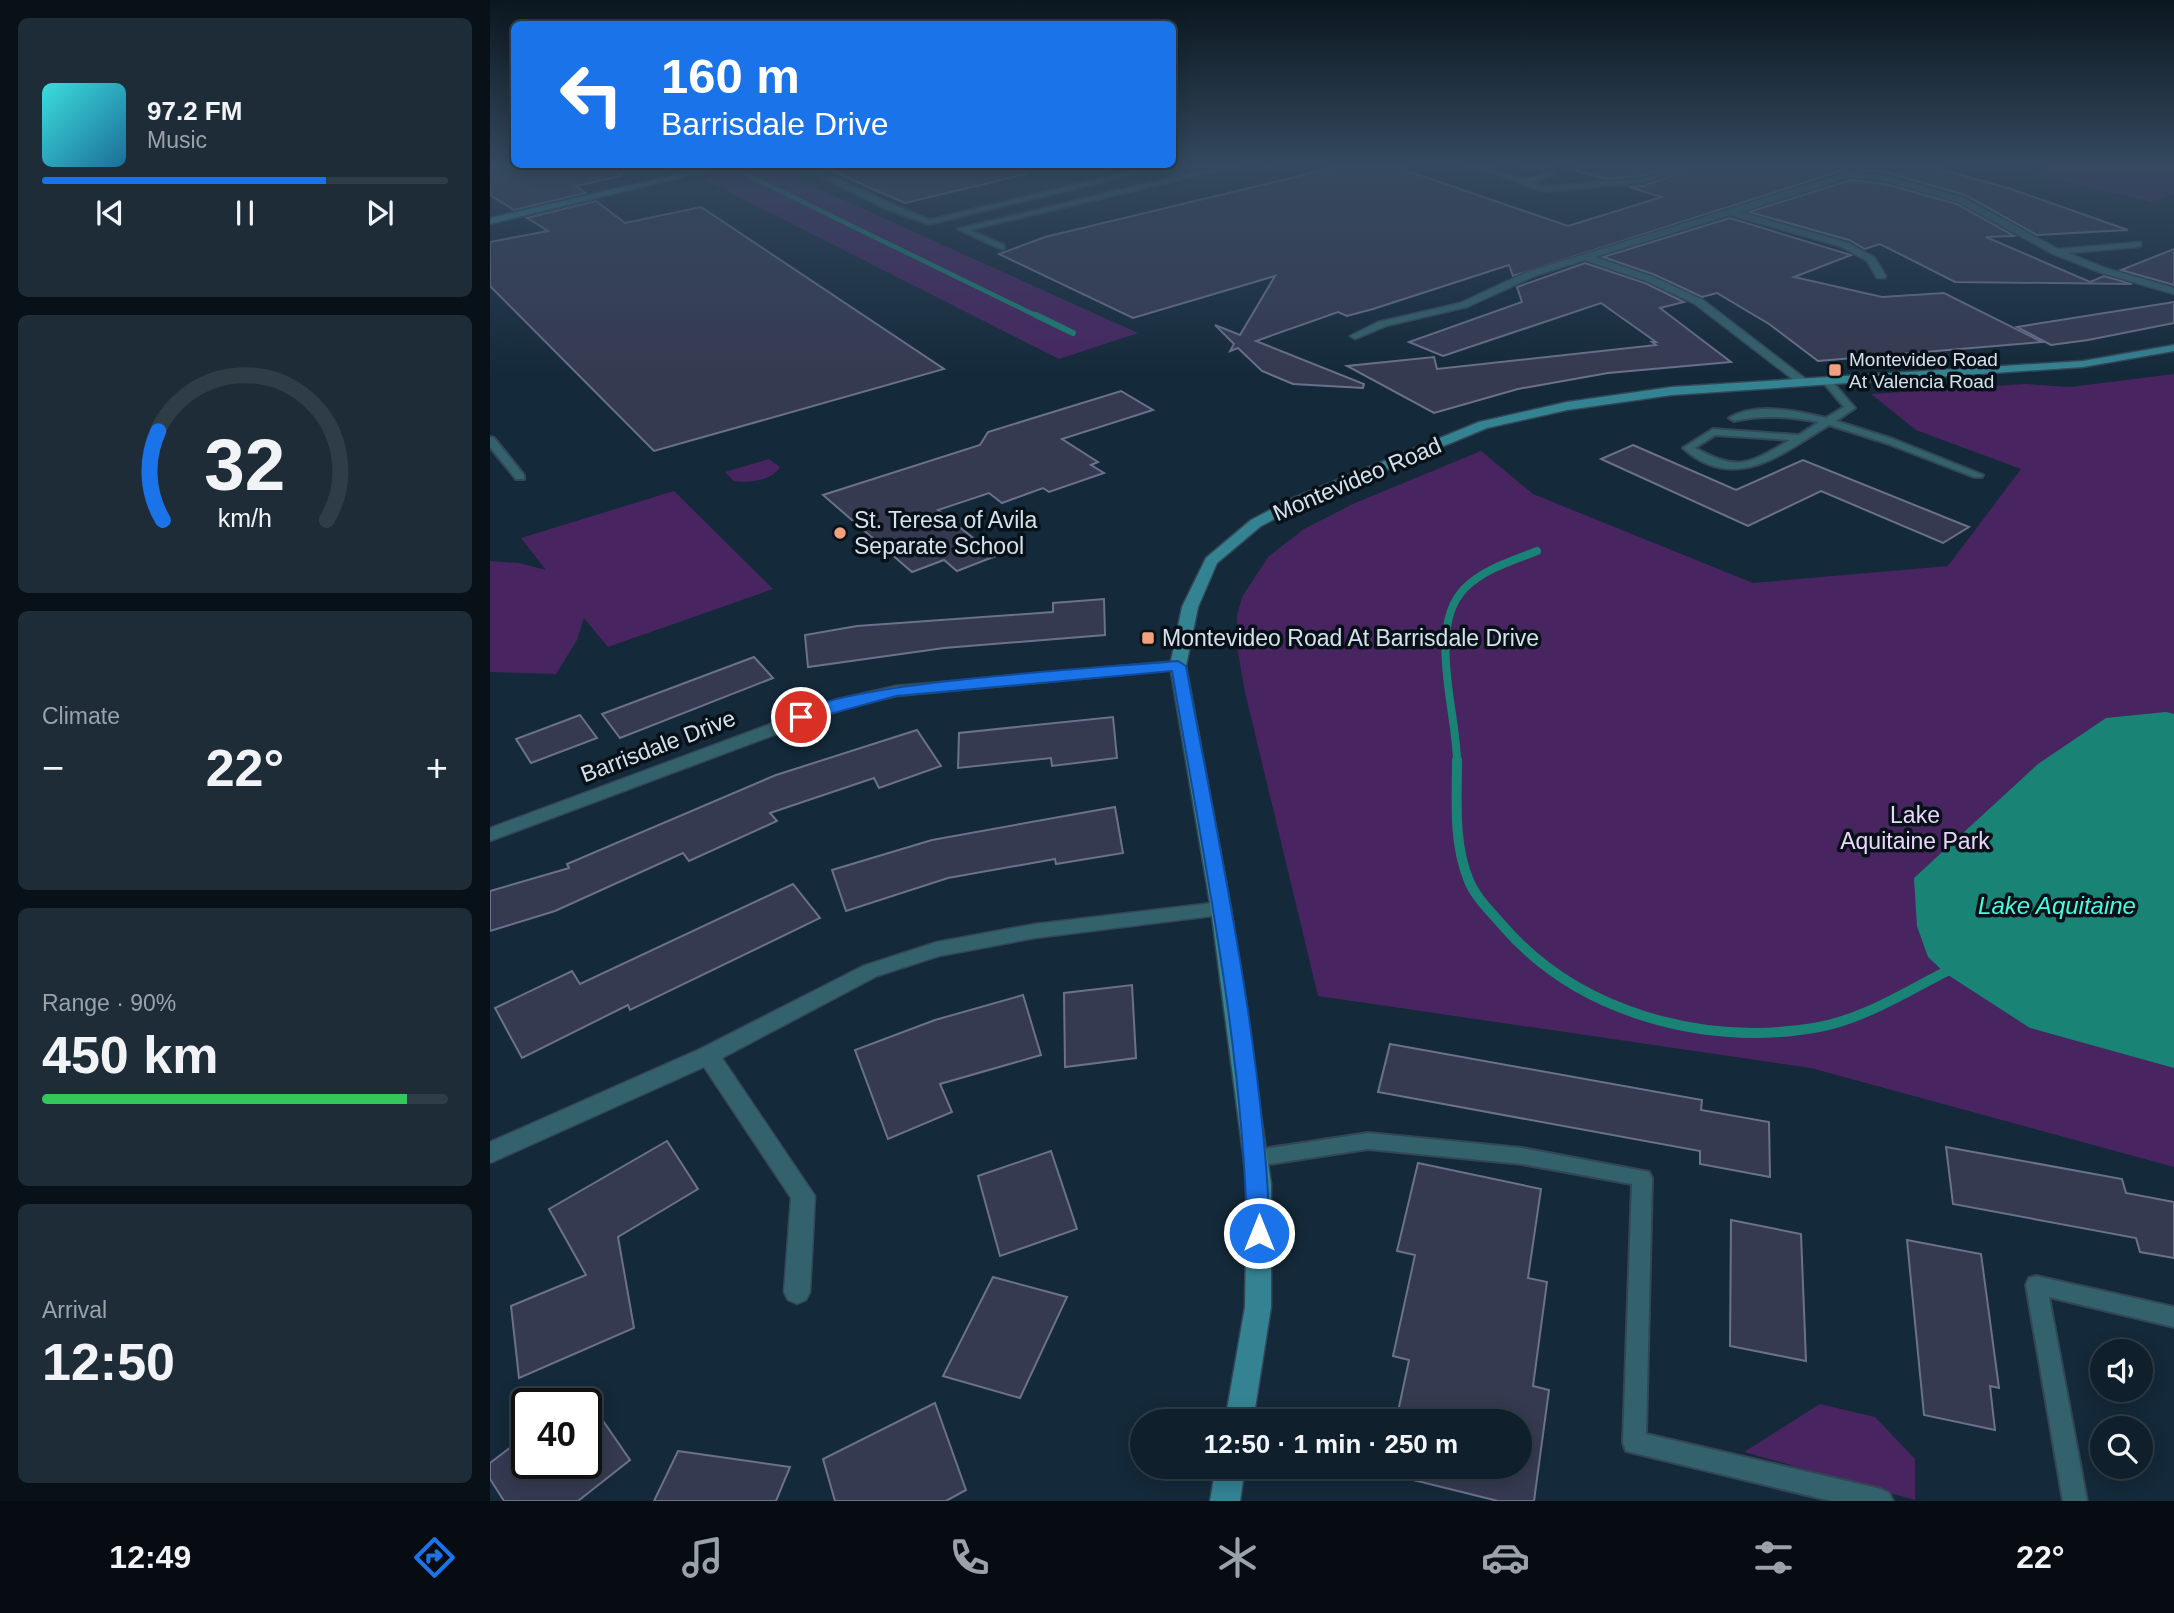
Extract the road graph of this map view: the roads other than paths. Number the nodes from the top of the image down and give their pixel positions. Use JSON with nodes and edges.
{"nodes":[{"id":1,"x":975,"y":235,"type":"edge"},
{"id":2,"x":1659,"y":235,"type":"edge"},
{"id":3,"x":1807,"y":235,"type":"edge"},
{"id":4,"x":2025,"y":235,"type":"edge"},
{"id":5,"x":2138,"y":244,"type":"dead end"},
{"id":6,"x":1001,"y":247,"type":"dead end"},
{"id":7,"x":2056,"y":252,"type":"junction"},
{"id":8,"x":1588,"y":258,"type":"junction"},
{"id":9,"x":1881,"y":276,"type":"dead end"},
{"id":10,"x":2174,"y":291,"type":"edge"},
{"id":11,"x":1355,"y":336,"type":"dead end"},
{"id":12,"x":2174,"y":348,"type":"edge"},
{"id":13,"x":1827,"y":381,"type":"junction"},
{"id":14,"x":1803,"y":382,"type":"junction"},
{"id":15,"x":1734,"y":418,"type":"dead end"},
{"id":16,"x":1826,"y":421,"type":"junction"},
{"id":17,"x":1801,"y":438,"type":"junction"},
{"id":18,"x":490,"y":440,"type":"edge"},
{"id":19,"x":1978,"y":475,"type":"dead end"},
{"id":20,"x":520,"y":477,"type":"dead end"},
{"id":21,"x":1178,"y":666,"type":"junction"},
{"id":22,"x":490,"y":835,"type":"edge"},
{"id":23,"x":1221,"y":909,"type":"junction"},
{"id":24,"x":708,"y":1055,"type":"junction"},
{"id":25,"x":490,"y":1153,"type":"edge"},
{"id":26,"x":1256,"y":1158,"type":"junction"},
{"id":27,"x":797,"y":1292,"type":"dead end"},
{"id":28,"x":2174,"y":1317,"type":"edge"},
{"id":29,"x":1241,"y":1409,"type":"edge"},
{"id":30,"x":1229,"y":1479,"type":"edge"},
{"id":31,"x":1225,"y":1501,"type":"edge"},
{"id":32,"x":1881,"y":1501,"type":"edge"},
{"id":33,"x":2075,"y":1501,"type":"edge"}],
"edges":[{"from":1,"to":6,"type":"lane"},
{"from":2,"to":8,"type":"street"},
{"from":3,"to":9,"type":"street"},
{"from":4,"to":7,"type":"street"},
{"from":5,"to":7,"type":"street"},
{"from":7,"to":10,"type":"street"},
{"from":8,"to":11,"type":"street"},
{"from":8,"to":14,"type":"street"},
{"from":12,"to":13,"type":"street","name":"Montevideo Road"},
{"from":13,"to":14,"type":"street","name":"Montevideo Road"},
{"from":13,"to":16,"type":"lane"},
{"from":14,"to":21,"type":"street","name":"Montevideo Road"},
{"from":15,"to":16,"type":"lane"},
{"from":16,"to":17,"type":"lane"},
{"from":16,"to":19,"type":"lane"},
{"from":17,"to":17,"type":"lane"},
{"from":18,"to":20,"type":"lane"},
{"from":21,"to":22,"type":"street","name":"Barrisdale Drive"},
{"from":21,"to":23,"type":"street","name":"Montevideo Road"},
{"from":23,"to":24,"type":"street"},
{"from":23,"to":26,"type":"street","name":"Montevideo Road"},
{"from":24,"to":25,"type":"street"},
{"from":24,"to":27,"type":"street"},
{"from":26,"to":29,"type":"street","name":"Montevideo Road"},
{"from":26,"to":32,"type":"lane"},
{"from":28,"to":33,"type":"lane"},
{"from":30,"to":31,"type":"street"}]}
